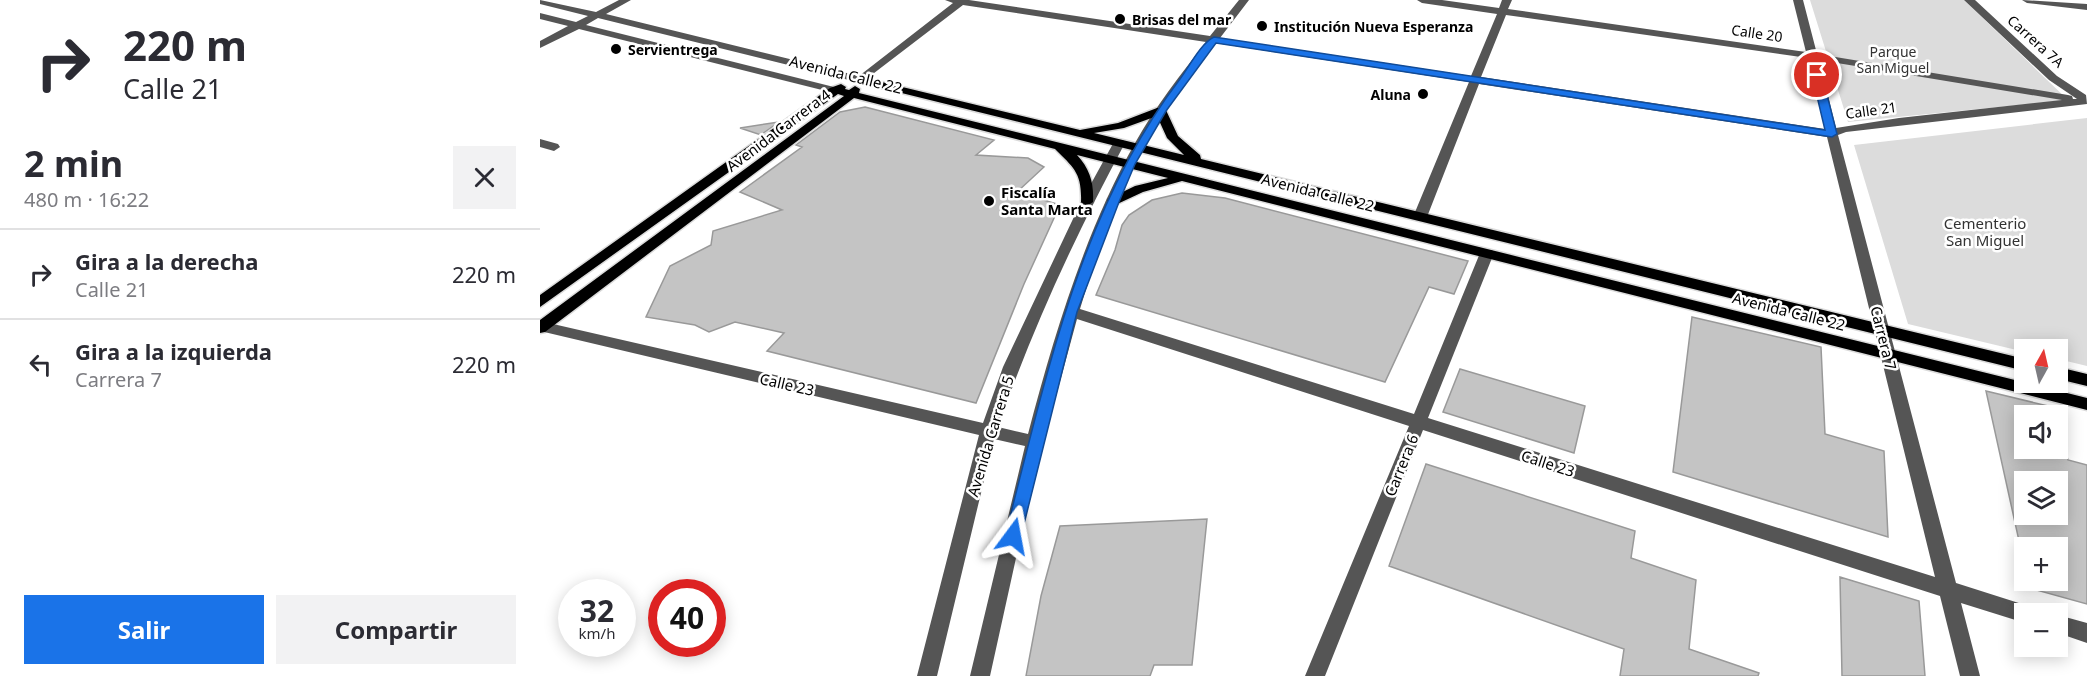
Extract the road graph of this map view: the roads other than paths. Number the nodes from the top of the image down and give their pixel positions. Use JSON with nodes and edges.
{"nodes":[{"id":1,"x":626,"y":0,"type":"edge"},
{"id":2,"x":1244,"y":0,"type":"edge"},
{"id":3,"x":1422,"y":0,"type":"edge"},
{"id":4,"x":1507,"y":0,"type":"edge"},
{"id":5,"x":1798,"y":0,"type":"edge"},
{"id":6,"x":1969,"y":0,"type":"edge"},
{"id":7,"x":2027,"y":0,"type":"edge"},
{"id":8,"x":540,"y":1,"type":"edge"},
{"id":9,"x":958,"y":1,"type":"edge"},
{"id":10,"x":2087,"y":7,"type":"edge"},
{"id":11,"x":1503,"y":12,"type":"junction"},
{"id":12,"x":598,"y":15,"type":"junction"},
{"id":13,"x":540,"y":16,"type":"edge"},
{"id":14,"x":577,"y":25,"type":"junction"},
{"id":15,"x":1214,"y":40,"type":"junction"},
{"id":16,"x":540,"y":45,"type":"edge"},
{"id":17,"x":1812,"y":56,"type":"junction"},
{"id":18,"x":1477,"y":78,"type":"junction"},
{"id":19,"x":861,"y":80,"type":"junction"},
{"id":20,"x":834,"y":90,"type":"junction"},
{"id":21,"x":852,"y":94,"type":"junction"},
{"id":22,"x":2087,"y":101,"type":"edge"},
{"id":23,"x":1161,"y":110,"type":"junction"},
{"id":24,"x":1073,"y":132,"type":"junction"},
{"id":25,"x":1832,"y":134,"type":"junction"},
{"id":26,"x":540,"y":143,"type":"edge"},
{"id":27,"x":1119,"y":143,"type":"junction"},
{"id":28,"x":1050,"y":144,"type":"junction"},
{"id":29,"x":554,"y":147,"type":"dead end"},
{"id":30,"x":1138,"y":148,"type":"junction"},
{"id":31,"x":1109,"y":159,"type":"junction"},
{"id":32,"x":1130,"y":164,"type":"junction"},
{"id":33,"x":1205,"y":164,"type":"junction"},
{"id":34,"x":1184,"y":177,"type":"junction"},
{"id":35,"x":1087,"y":202,"type":"junction"},
{"id":36,"x":1113,"y":202,"type":"junction"},
{"id":37,"x":1420,"y":217,"type":"junction"},
{"id":38,"x":1487,"y":253,"type":"junction"},
{"id":39,"x":540,"y":302,"type":"edge"},
{"id":40,"x":1071,"y":312,"type":"junction"},
{"id":41,"x":541,"y":327,"type":"edge"},
{"id":42,"x":1883,"y":330,"type":"junction"},
{"id":43,"x":1888,"y":354,"type":"junction"},
{"id":44,"x":2014,"y":362,"type":"edge"},
{"id":45,"x":2068,"y":375,"type":"edge"},
{"id":46,"x":2087,"y":380,"type":"edge"},
{"id":47,"x":2087,"y":404,"type":"edge"},
{"id":48,"x":1419,"y":422,"type":"junction"},
{"id":49,"x":988,"y":431,"type":"junction"},
{"id":50,"x":1035,"y":442,"type":"junction"},
{"id":51,"x":1949,"y":589,"type":"junction"},
{"id":52,"x":2014,"y":610,"type":"edge"},
{"id":53,"x":2068,"y":627,"type":"edge"},
{"id":54,"x":2087,"y":633,"type":"edge"},
{"id":55,"x":927,"y":676,"type":"edge"},
{"id":56,"x":980,"y":676,"type":"edge"},
{"id":57,"x":1316,"y":676,"type":"edge"},
{"id":58,"x":1970,"y":676,"type":"edge"}],
"edges":[{"from":1,"to":12,"type":"street"},
{"from":2,"to":15,"type":"street"},
{"from":3,"to":11,"type":"street","name":"Calle 20"},
{"from":4,"to":11,"type":"street"},
{"from":5,"to":17,"type":"street","name":"Carrera 7"},
{"from":6,"to":22,"type":"street","name":"Carrera 7A"},
{"from":7,"to":10,"type":"street"},
{"from":8,"to":12,"type":"street","name":"Avenida Calle 22"},
{"from":9,"to":15,"type":"street","name":"Calle 21"},
{"from":9,"to":19,"type":"street"},
{"from":11,"to":17,"type":"street","name":"Calle 20"},
{"from":11,"to":18,"type":"street"},
{"from":12,"to":14,"type":"street"},
{"from":12,"to":19,"type":"street","name":"Avenida Calle 22"},
{"from":13,"to":14,"type":"street","name":"Avenida Calle 22"},
{"from":14,"to":16,"type":"street"},
{"from":14,"to":20,"type":"street","name":"Avenida Calle 22"},
{"from":15,"to":18,"type":"street","name":"Calle 21"},
{"from":15,"to":23,"type":"street"},
{"from":17,"to":22,"type":"street","name":"Calle 20"},
{"from":17,"to":25,"type":"street","name":"Carrera 7"},
{"from":18,"to":25,"type":"street","name":"Calle 21"},
{"from":18,"to":37,"type":"street"},
{"from":19,"to":20,"type":"main road","name":"Avenida Carrera 4"},
{"from":19,"to":21,"type":"main road","name":"Avenida Carrera 4"},
{"from":19,"to":24,"type":"main road","name":"Avenida Calle 22"},
{"from":20,"to":21,"type":"main road","name":"Avenida Calle 22"},
{"from":20,"to":39,"type":"main road","name":"Avenida Carrera 4"},
{"from":21,"to":28,"type":"main road","name":"Avenida Calle 22"},
{"from":21,"to":41,"type":"main road","name":"Avenida Carrera 4"},
{"from":22,"to":25,"type":"street","name":"Calle 21"},
{"from":23,"to":24,"type":"main road"},
{"from":23,"to":30,"type":"street"},
{"from":23,"to":33,"type":"main road"},
{"from":24,"to":27,"type":"main road","name":"Avenida Calle 22"},
{"from":25,"to":42,"type":"street","name":"Carrera 7"},
{"from":26,"to":29,"type":"street"},
{"from":27,"to":30,"type":"main road","name":"Avenida Calle 22"},
{"from":27,"to":31,"type":"street","name":"Avenida Carrera 5"},
{"from":28,"to":31,"type":"main road","name":"Avenida Calle 22"},
{"from":28,"to":35,"type":"main road"},
{"from":30,"to":32,"type":"street"},
{"from":30,"to":33,"type":"main road","name":"Avenida Calle 22"},
{"from":31,"to":32,"type":"main road","name":"Avenida Calle 22"},
{"from":31,"to":35,"type":"street","name":"Avenida Carrera 5"},
{"from":32,"to":34,"type":"main road","name":"Avenida Calle 22"},
{"from":32,"to":36,"type":"street"},
{"from":33,"to":37,"type":"main road","name":"Avenida Calle 22"},
{"from":34,"to":36,"type":"main road"},
{"from":34,"to":38,"type":"main road","name":"Avenida Calle 22"},
{"from":35,"to":49,"type":"street","name":"Avenida Carrera 5"},
{"from":36,"to":40,"type":"street"},
{"from":37,"to":42,"type":"main road","name":"Avenida Calle 22"},
{"from":38,"to":43,"type":"main road","name":"Avenida Calle 22"},
{"from":38,"to":48,"type":"street","name":"Carrera 6"},
{"from":40,"to":48,"type":"street","name":"Calle 23"},
{"from":40,"to":50,"type":"street"},
{"from":41,"to":49,"type":"street","name":"Calle 23"},
{"from":42,"to":43,"type":"street","name":"Carrera 7"},
{"from":42,"to":44,"type":"main road","name":"Avenida Calle 22"},
{"from":43,"to":47,"type":"main road","name":"Avenida Calle 22"},
{"from":43,"to":51,"type":"street","name":"Carrera 7"},
{"from":45,"to":46,"type":"main road"},
{"from":48,"to":51,"type":"street","name":"Calle 23"},
{"from":48,"to":57,"type":"street","name":"Carrera 6"},
{"from":49,"to":50,"type":"street","name":"Calle 23"},
{"from":49,"to":55,"type":"street","name":"Avenida Carrera 5"},
{"from":50,"to":56,"type":"street"},
{"from":51,"to":52,"type":"street","name":"Calle 23"},
{"from":51,"to":58,"type":"street","name":"Carrera 7"},
{"from":53,"to":54,"type":"street"}]}
